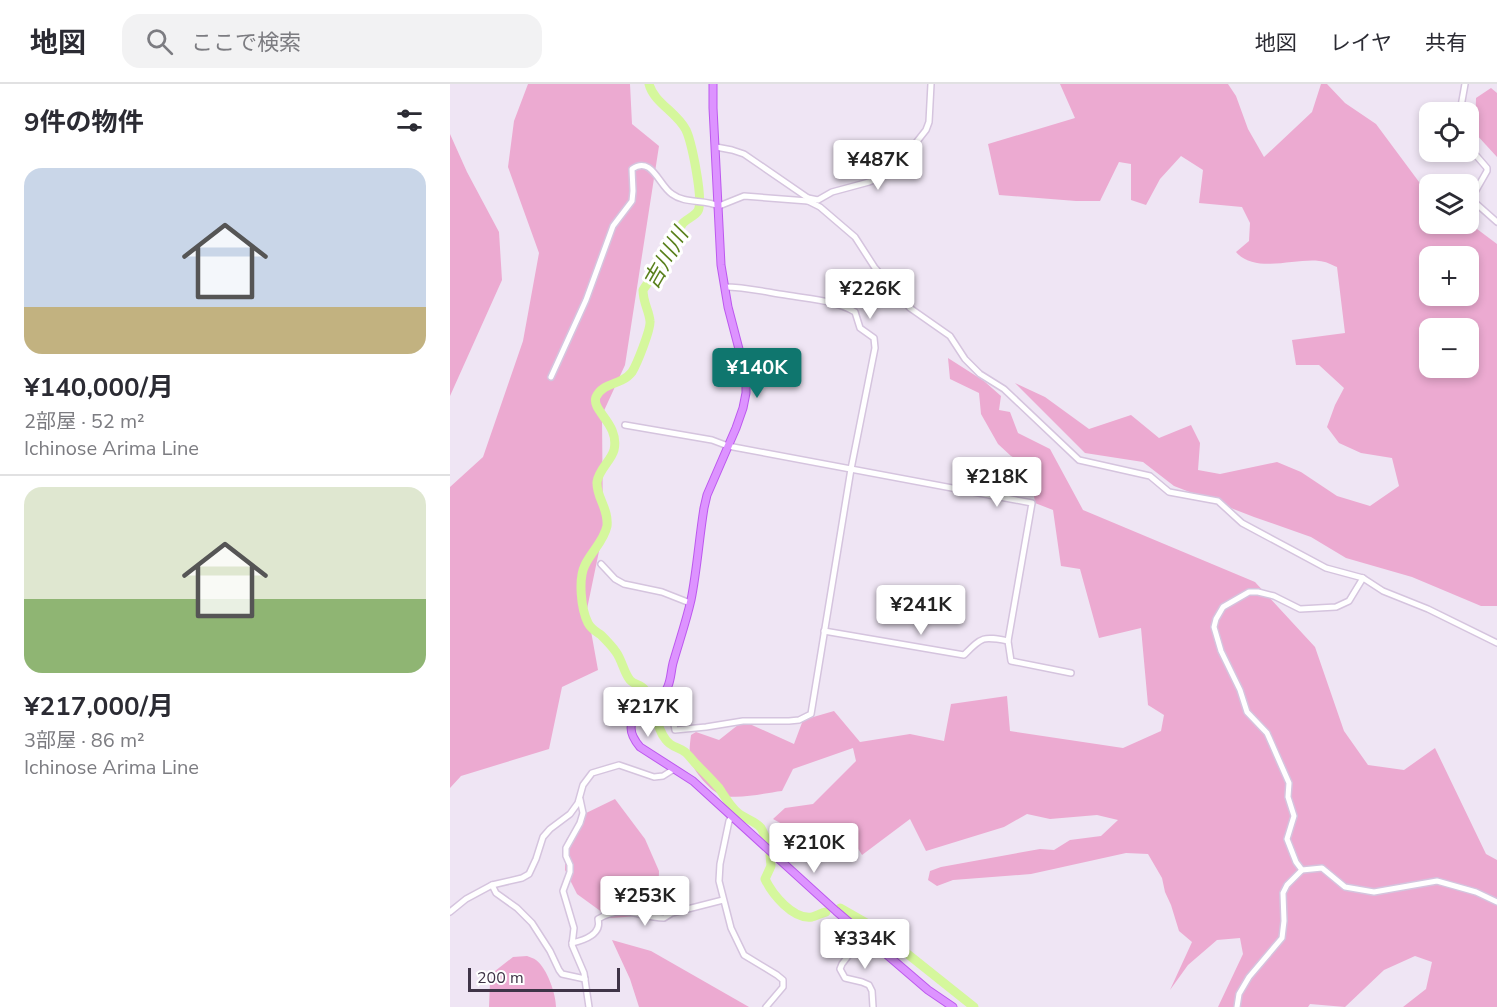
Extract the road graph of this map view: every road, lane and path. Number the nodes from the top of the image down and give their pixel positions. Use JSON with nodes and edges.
{"nodes":[{"id":1,"x":713,"y":84,"type":"edge"},
{"id":2,"x":932,"y":84,"type":"edge"},
{"id":3,"x":1465,"y":84,"type":"edge"},
{"id":4,"x":1462,"y":102,"type":"edge"},
{"id":5,"x":716,"y":147,"type":"junction"},
{"id":6,"x":1479,"y":159,"type":"edge"},
{"id":7,"x":808,"y":199,"type":"junction"},
{"id":8,"x":716,"y":205,"type":"junction"},
{"id":9,"x":1497,"y":222,"type":"edge"},
{"id":10,"x":725,"y":287,"type":"junction"},
{"id":11,"x":551,"y":377,"type":"dead end"},
{"id":12,"x":625,"y":425,"type":"dead end"},
{"id":13,"x":728,"y":446,"type":"junction"},
{"id":14,"x":851,"y":469,"type":"junction"},
{"id":15,"x":601,"y":564,"type":"dead end"},
{"id":16,"x":1363,"y":578,"type":"junction"},
{"id":17,"x":690,"y":603,"type":"junction"},
{"id":18,"x":824,"y":631,"type":"junction"},
{"id":19,"x":1008,"y":641,"type":"junction"},
{"id":20,"x":1497,"y":643,"type":"edge"},
{"id":21,"x":1071,"y":673,"type":"dead end"},
{"id":22,"x":662,"y":695,"type":"junction"},
{"id":23,"x":674,"y":769,"type":"junction"},
{"id":24,"x":579,"y":795,"type":"junction"},
{"id":25,"x":732,"y":817,"type":"junction"},
{"id":26,"x":1302,"y":870,"type":"junction"},
{"id":27,"x":492,"y":885,"type":"junction"},
{"id":28,"x":723,"y":900,"type":"junction"},
{"id":29,"x":1497,"y":902,"type":"edge"},
{"id":30,"x":450,"y":912,"type":"edge"},
{"id":31,"x":864,"y":936,"type":"junction"},
{"id":32,"x":572,"y":943,"type":"junction"},
{"id":33,"x":585,"y":979,"type":"junction"},
{"id":34,"x":589,"y":1007,"type":"edge"},
{"id":35,"x":766,"y":1007,"type":"edge"},
{"id":36,"x":873,"y":1007,"type":"edge"},
{"id":37,"x":953,"y":1007,"type":"edge"},
{"id":38,"x":1237,"y":1007,"type":"edge"}],
"edges":[{"from":1,"to":5,"type":"main road"},
{"from":2,"to":7,"type":"street"},
{"from":3,"to":4,"type":"street"},
{"from":5,"to":7,"type":"street"},
{"from":5,"to":8,"type":"main road"},
{"from":6,"to":9,"type":"street"},
{"from":7,"to":8,"type":"street"},
{"from":7,"to":16,"type":"street"},
{"from":8,"to":10,"type":"main road"},
{"from":8,"to":11,"type":"street"},
{"from":10,"to":13,"type":"main road"},
{"from":10,"to":14,"type":"street"},
{"from":12,"to":13,"type":"street"},
{"from":13,"to":14,"type":"street"},
{"from":13,"to":17,"type":"main road"},
{"from":14,"to":18,"type":"street"},
{"from":14,"to":19,"type":"street"},
{"from":15,"to":17,"type":"street"},
{"from":16,"to":20,"type":"street"},
{"from":16,"to":26,"type":"street"},
{"from":17,"to":22,"type":"main road"},
{"from":18,"to":19,"type":"street"},
{"from":18,"to":22,"type":"street"},
{"from":19,"to":21,"type":"street"},
{"from":22,"to":23,"type":"main road"},
{"from":23,"to":24,"type":"street"},
{"from":23,"to":25,"type":"main road"},
{"from":24,"to":27,"type":"street"},
{"from":24,"to":32,"type":"street"},
{"from":25,"to":28,"type":"street"},
{"from":25,"to":31,"type":"main road"},
{"from":26,"to":29,"type":"street"},
{"from":26,"to":38,"type":"street"},
{"from":27,"to":30,"type":"street"},
{"from":27,"to":33,"type":"street"},
{"from":28,"to":32,"type":"street"},
{"from":28,"to":35,"type":"street"},
{"from":31,"to":36,"type":"street"},
{"from":31,"to":37,"type":"main road"},
{"from":32,"to":33,"type":"street"},
{"from":33,"to":34,"type":"street"}]}
